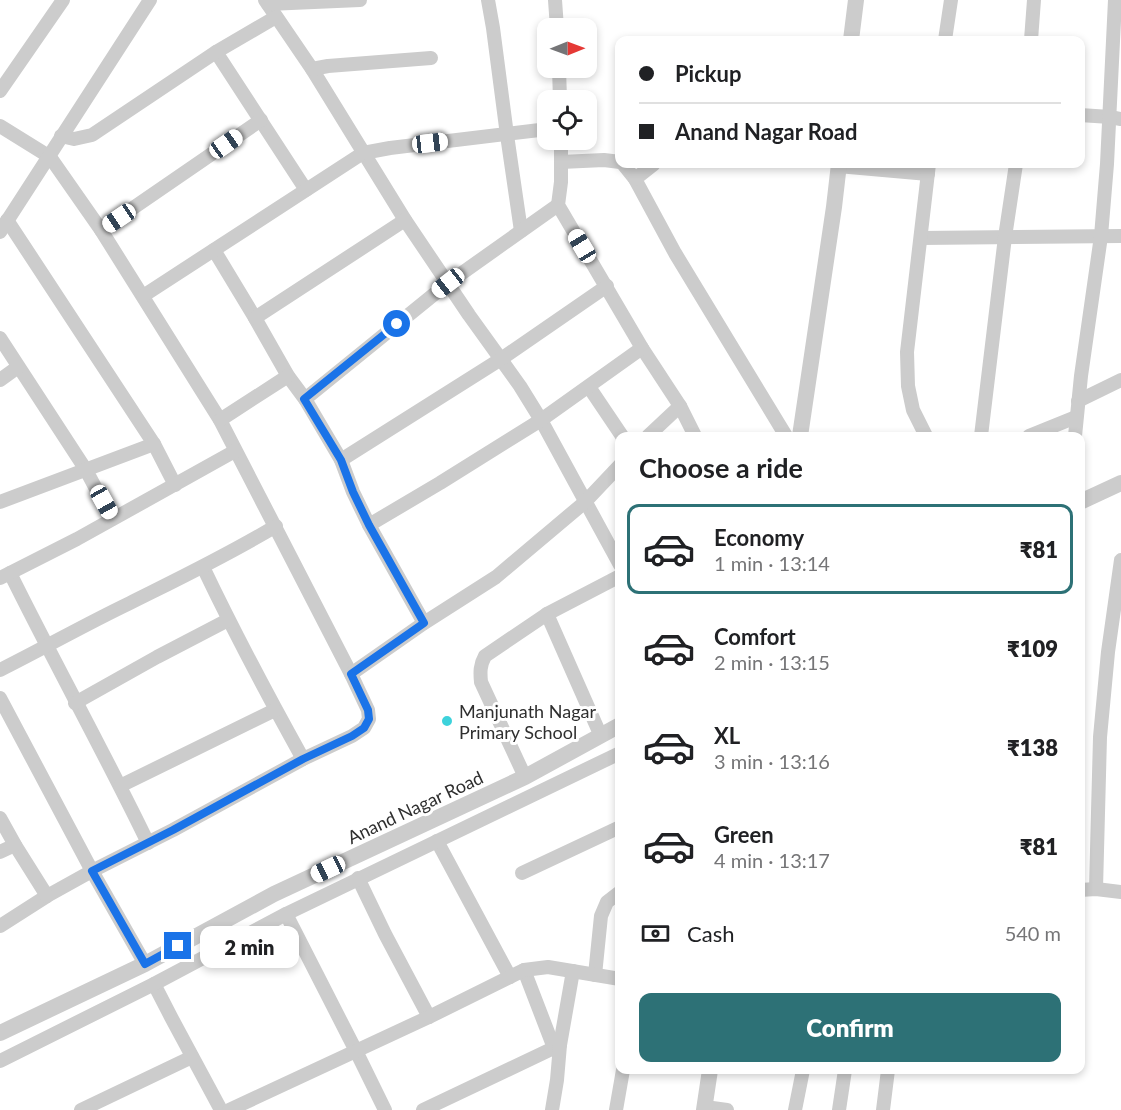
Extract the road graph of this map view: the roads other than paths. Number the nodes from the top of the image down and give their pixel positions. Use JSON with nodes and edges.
{"nodes":[{"id":1,"x":63,"y":0,"type":"edge"},
{"id":2,"x":150,"y":0,"type":"edge"},
{"id":3,"x":360,"y":0,"type":"edge"},
{"id":4,"x":488,"y":0,"type":"edge"},
{"id":5,"x":555,"y":0,"type":"edge"},
{"id":6,"x":856,"y":0,"type":"edge"},
{"id":7,"x":951,"y":0,"type":"edge"},
{"id":8,"x":1034,"y":0,"type":"edge"},
{"id":9,"x":1115,"y":0,"type":"edge"},
{"id":10,"x":266,"y":2,"type":"edge"},
{"id":11,"x":276,"y":17,"type":"junction"},
{"id":12,"x":556,"y":18,"type":"edge"},
{"id":13,"x":852,"y":36,"type":"edge"},
{"id":14,"x":946,"y":36,"type":"edge"},
{"id":15,"x":1031,"y":36,"type":"edge"},
{"id":16,"x":216,"y":52,"type":"junction"},
{"id":17,"x":431,"y":57,"type":"dead end"},
{"id":18,"x":312,"y":69,"type":"junction"},
{"id":19,"x":0,"y":91,"type":"edge"},
{"id":20,"x":1085,"y":115,"type":"edge"},
{"id":21,"x":1115,"y":118,"type":"edge"},
{"id":22,"x":261,"y":120,"type":"junction"},
{"id":23,"x":0,"y":126,"type":"edge"},
{"id":24,"x":537,"y":131,"type":"edge"},
{"id":25,"x":507,"y":135,"type":"junction"},
{"id":26,"x":62,"y":136,"type":"junction"},
{"id":27,"x":561,"y":150,"type":"edge"},
{"id":28,"x":363,"y":153,"type":"junction"},
{"id":29,"x":50,"y":157,"type":"junction"},
{"id":30,"x":561,"y":162,"type":"junction"},
{"id":31,"x":615,"y":162,"type":"edge"},
{"id":32,"x":625,"y":168,"type":"edge"},
{"id":33,"x":649,"y":168,"type":"edge"},
{"id":34,"x":839,"y":168,"type":"edge"},
{"id":35,"x":906,"y":168,"type":"edge"},
{"id":36,"x":1015,"y":168,"type":"edge"},
{"id":37,"x":929,"y":169,"type":"edge"},
{"id":38,"x":635,"y":179,"type":"junction"},
{"id":39,"x":306,"y":190,"type":"junction"},
{"id":40,"x":558,"y":205,"type":"junction"},
{"id":41,"x":405,"y":220,"type":"junction"},
{"id":42,"x":3,"y":226,"type":"edge"},
{"id":43,"x":101,"y":230,"type":"junction"},
{"id":44,"x":521,"y":231,"type":"junction"},
{"id":45,"x":1101,"y":236,"type":"junction"},
{"id":46,"x":1121,"y":236,"type":"edge"},
{"id":47,"x":1005,"y":237,"type":"junction"},
{"id":48,"x":921,"y":238,"type":"junction"},
{"id":49,"x":214,"y":250,"type":"junction"},
{"id":50,"x":448,"y":283,"type":"junction"},
{"id":51,"x":607,"y":286,"type":"junction"},
{"id":52,"x":143,"y":296,"type":"junction"},
{"id":53,"x":255,"y":318,"type":"junction"},
{"id":54,"x":0,"y":338,"type":"edge"},
{"id":55,"x":642,"y":348,"type":"junction"},
{"id":56,"x":501,"y":359,"type":"junction"},
{"id":57,"x":18,"y":367,"type":"junction"},
{"id":58,"x":288,"y":376,"type":"junction"},
{"id":59,"x":0,"y":380,"type":"edge"},
{"id":60,"x":1121,"y":380,"type":"edge"},
{"id":61,"x":588,"y":387,"type":"junction"},
{"id":62,"x":304,"y":399,"type":"junction"},
{"id":63,"x":1078,"y":401,"type":"junction"},
{"id":64,"x":680,"y":406,"type":"junction"},
{"id":65,"x":1076,"y":417,"type":"junction"},
{"id":66,"x":220,"y":420,"type":"junction"},
{"id":67,"x":541,"y":420,"type":"junction"},
{"id":68,"x":619,"y":432,"type":"edge"},
{"id":69,"x":652,"y":432,"type":"edge"},
{"id":70,"x":693,"y":432,"type":"edge"},
{"id":71,"x":784,"y":432,"type":"edge"},
{"id":72,"x":801,"y":432,"type":"edge"},
{"id":73,"x":924,"y":432,"type":"edge"},
{"id":74,"x":981,"y":432,"type":"edge"},
{"id":75,"x":1039,"y":432,"type":"edge"},
{"id":76,"x":1074,"y":432,"type":"edge"},
{"id":77,"x":154,"y":444,"type":"junction"},
{"id":78,"x":236,"y":451,"type":"junction"},
{"id":79,"x":341,"y":460,"type":"junction"},
{"id":80,"x":86,"y":470,"type":"junction"},
{"id":81,"x":615,"y":470,"type":"edge"},
{"id":82,"x":1121,"y":483,"type":"edge"},
{"id":83,"x":175,"y":485,"type":"junction"},
{"id":84,"x":1085,"y":500,"type":"edge"},
{"id":85,"x":0,"y":502,"type":"edge"},
{"id":86,"x":585,"y":502,"type":"junction"},
{"id":87,"x":112,"y":519,"type":"junction"},
{"id":88,"x":369,"y":525,"type":"junction"},
{"id":89,"x":276,"y":526,"type":"junction"},
{"id":90,"x":615,"y":556,"type":"edge"},
{"id":91,"x":1121,"y":560,"type":"edge"},
{"id":92,"x":203,"y":567,"type":"junction"},
{"id":93,"x":5,"y":576,"type":"edge"},
{"id":94,"x":615,"y":579,"type":"edge"},
{"id":95,"x":1118,"y":600,"type":"edge"},
{"id":96,"x":547,"y":614,"type":"junction"},
{"id":97,"x":228,"y":620,"type":"junction"},
{"id":98,"x":424,"y":623,"type":"junction"},
{"id":99,"x":46,"y":646,"type":"junction"},
{"id":100,"x":1114,"y":652,"type":"edge"},
{"id":101,"x":0,"y":670,"type":"edge"},
{"id":102,"x":351,"y":674,"type":"junction"},
{"id":103,"x":0,"y":698,"type":"edge"},
{"id":104,"x":75,"y":703,"type":"junction"},
{"id":105,"x":276,"y":710,"type":"junction"},
{"id":106,"x":615,"y":727,"type":"edge"},
{"id":107,"x":600,"y":734,"type":"junction"},
{"id":108,"x":615,"y":755,"type":"edge"},
{"id":109,"x":303,"y":759,"type":"junction"},
{"id":110,"x":525,"y":777,"type":"junction"},
{"id":111,"x":120,"y":786,"type":"junction"},
{"id":112,"x":0,"y":818,"type":"edge"},
{"id":113,"x":615,"y":829,"type":"edge"},
{"id":114,"x":437,"y":841,"type":"junction"},
{"id":115,"x":148,"y":843,"type":"junction"},
{"id":116,"x":15,"y":845,"type":"junction"},
{"id":117,"x":0,"y":852,"type":"edge"},
{"id":118,"x":92,"y":871,"type":"junction"},
{"id":119,"x":522,"y":873,"type":"dead end"},
{"id":120,"x":358,"y":878,"type":"junction"},
{"id":121,"x":1096,"y":889,"type":"junction"},
{"id":122,"x":1085,"y":890,"type":"edge"},
{"id":123,"x":1121,"y":892,"type":"edge"},
{"id":124,"x":615,"y":895,"type":"edge"},
{"id":125,"x":47,"y":896,"type":"junction"},
{"id":126,"x":286,"y":914,"type":"junction"},
{"id":127,"x":0,"y":926,"type":"edge"},
{"id":128,"x":145,"y":964,"type":"junction"},
{"id":129,"x":524,"y":970,"type":"junction"},
{"id":130,"x":573,"y":970,"type":"junction"},
{"id":131,"x":595,"y":975,"type":"junction"},
{"id":132,"x":510,"y":977,"type":"junction"},
{"id":133,"x":615,"y":978,"type":"edge"},
{"id":134,"x":154,"y":984,"type":"junction"},
{"id":135,"x":429,"y":1017,"type":"junction"},
{"id":136,"x":0,"y":1032,"type":"edge"},
{"id":137,"x":557,"y":1046,"type":"junction"},
{"id":138,"x":356,"y":1051,"type":"junction"},
{"id":139,"x":192,"y":1058,"type":"junction"},
{"id":140,"x":0,"y":1061,"type":"edge"},
{"id":141,"x":622,"y":1074,"type":"edge"},
{"id":142,"x":709,"y":1074,"type":"edge"},
{"id":143,"x":802,"y":1074,"type":"edge"},
{"id":144,"x":844,"y":1074,"type":"edge"},
{"id":145,"x":888,"y":1074,"type":"edge"},
{"id":146,"x":704,"y":1108,"type":"edge"},
{"id":147,"x":81,"y":1110,"type":"edge"},
{"id":148,"x":221,"y":1110,"type":"edge"},
{"id":149,"x":229,"y":1110,"type":"edge"},
{"id":150,"x":385,"y":1110,"type":"edge"},
{"id":151,"x":423,"y":1110,"type":"edge"},
{"id":152,"x":552,"y":1110,"type":"edge"},
{"id":153,"x":616,"y":1110,"type":"edge"},
{"id":154,"x":728,"y":1110,"type":"edge"},
{"id":155,"x":795,"y":1110,"type":"edge"},
{"id":156,"x":839,"y":1110,"type":"edge"},
{"id":157,"x":883,"y":1110,"type":"edge"}],
"edges":[{"from":1,"to":19,"type":"street"},
{"from":2,"to":26,"type":"street"},
{"from":3,"to":10,"type":"street"},
{"from":4,"to":25,"type":"street"},
{"from":5,"to":12,"type":"street"},
{"from":6,"to":13,"type":"street"},
{"from":7,"to":14,"type":"street"},
{"from":8,"to":15,"type":"street"},
{"from":9,"to":21,"type":"street"},
{"from":10,"to":11,"type":"street"},
{"from":11,"to":16,"type":"street"},
{"from":11,"to":18,"type":"street"},
{"from":16,"to":22,"type":"street"},
{"from":16,"to":26,"type":"street"},
{"from":17,"to":18,"type":"street"},
{"from":18,"to":28,"type":"street"},
{"from":20,"to":21,"type":"street"},
{"from":21,"to":45,"type":"street"},
{"from":22,"to":39,"type":"street"},
{"from":22,"to":43,"type":"street"},
{"from":23,"to":29,"type":"street"},
{"from":24,"to":25,"type":"street"},
{"from":25,"to":28,"type":"street"},
{"from":25,"to":44,"type":"street"},
{"from":26,"to":29,"type":"street"},
{"from":27,"to":30,"type":"street"},
{"from":28,"to":39,"type":"street"},
{"from":28,"to":41,"type":"street"},
{"from":29,"to":42,"type":"street"},
{"from":29,"to":43,"type":"street"},
{"from":30,"to":31,"type":"street"},
{"from":30,"to":40,"type":"street"},
{"from":32,"to":38,"type":"street"},
{"from":33,"to":38,"type":"street"},
{"from":34,"to":72,"type":"street"},
{"from":35,"to":37,"type":"street"},
{"from":36,"to":47,"type":"street"},
{"from":37,"to":48,"type":"street"},
{"from":38,"to":71,"type":"street"},
{"from":39,"to":49,"type":"street"},
{"from":40,"to":44,"type":"street"},
{"from":40,"to":51,"type":"street"},
{"from":41,"to":50,"type":"street"},
{"from":41,"to":53,"type":"street"},
{"from":42,"to":77,"type":"street"},
{"from":43,"to":52,"type":"street"},
{"from":44,"to":50,"type":"street"},
{"from":45,"to":46,"type":"street"},
{"from":45,"to":47,"type":"street"},
{"from":45,"to":63,"type":"street"},
{"from":47,"to":48,"type":"street"},
{"from":47,"to":74,"type":"street"},
{"from":48,"to":73,"type":"street"},
{"from":49,"to":52,"type":"street"},
{"from":49,"to":53,"type":"street"},
{"from":50,"to":56,"type":"street"},
{"from":50,"to":62,"type":"street"},
{"from":51,"to":55,"type":"street"},
{"from":51,"to":56,"type":"street"},
{"from":52,"to":66,"type":"street"},
{"from":53,"to":58,"type":"street"},
{"from":54,"to":57,"type":"street"},
{"from":55,"to":61,"type":"street"},
{"from":55,"to":64,"type":"street"},
{"from":56,"to":67,"type":"street"},
{"from":56,"to":79,"type":"street"},
{"from":57,"to":59,"type":"street"},
{"from":57,"to":80,"type":"street"},
{"from":58,"to":62,"type":"street"},
{"from":58,"to":66,"type":"street"},
{"from":60,"to":63,"type":"street"},
{"from":61,"to":67,"type":"street"},
{"from":61,"to":68,"type":"street"},
{"from":62,"to":79,"type":"street"},
{"from":63,"to":65,"type":"street"},
{"from":64,"to":69,"type":"street"},
{"from":64,"to":70,"type":"street"},
{"from":65,"to":75,"type":"street"},
{"from":65,"to":76,"type":"street"},
{"from":66,"to":78,"type":"street"},
{"from":67,"to":86,"type":"street"},
{"from":67,"to":88,"type":"street"},
{"from":77,"to":80,"type":"street"},
{"from":77,"to":83,"type":"street"},
{"from":78,"to":83,"type":"street"},
{"from":78,"to":89,"type":"street"},
{"from":79,"to":88,"type":"street"},
{"from":80,"to":85,"type":"street"},
{"from":80,"to":87,"type":"street"},
{"from":81,"to":86,"type":"street"},
{"from":82,"to":84,"type":"street"},
{"from":83,"to":87,"type":"street"},
{"from":86,"to":90,"type":"street"},
{"from":86,"to":98,"type":"street"},
{"from":87,"to":93,"type":"street"},
{"from":88,"to":98,"type":"street"},
{"from":89,"to":92,"type":"street"},
{"from":89,"to":102,"type":"street"},
{"from":91,"to":95,"type":"street"},
{"from":92,"to":97,"type":"street"},
{"from":92,"to":99,"type":"street"},
{"from":93,"to":99,"type":"street"},
{"from":94,"to":96,"type":"street"},
{"from":95,"to":100,"type":"street"},
{"from":96,"to":107,"type":"street"},
{"from":96,"to":110,"type":"street"},
{"from":97,"to":104,"type":"street"},
{"from":97,"to":105,"type":"street"},
{"from":98,"to":102,"type":"street"},
{"from":99,"to":101,"type":"street"},
{"from":99,"to":104,"type":"street"},
{"from":100,"to":121,"type":"street"},
{"from":102,"to":109,"type":"street"},
{"from":103,"to":118,"type":"street"},
{"from":104,"to":111,"type":"street"},
{"from":105,"to":109,"type":"street"},
{"from":105,"to":111,"type":"street"},
{"from":106,"to":107,"type":"street","name":"Anand Nagar Road"},
{"from":107,"to":110,"type":"street","name":"Anand Nagar Road"},
{"from":108,"to":114,"type":"street"},
{"from":109,"to":115,"type":"street"},
{"from":110,"to":128,"type":"street","name":"Anand Nagar Road"},
{"from":111,"to":115,"type":"street"},
{"from":112,"to":116,"type":"street"},
{"from":113,"to":119,"type":"street"},
{"from":114,"to":120,"type":"street"},
{"from":114,"to":132,"type":"street"},
{"from":115,"to":118,"type":"street"},
{"from":116,"to":117,"type":"street"},
{"from":116,"to":125,"type":"street"},
{"from":118,"to":125,"type":"street"},
{"from":118,"to":128,"type":"street"},
{"from":120,"to":126,"type":"street"},
{"from":120,"to":135,"type":"street"},
{"from":121,"to":122,"type":"street"},
{"from":121,"to":123,"type":"street"},
{"from":124,"to":131,"type":"street"},
{"from":125,"to":127,"type":"street"},
{"from":126,"to":134,"type":"street"},
{"from":126,"to":138,"type":"street"},
{"from":128,"to":136,"type":"street","name":"Anand Nagar Road"},
{"from":129,"to":130,"type":"street"},
{"from":129,"to":132,"type":"street"},
{"from":129,"to":137,"type":"street"},
{"from":130,"to":131,"type":"street"},
{"from":130,"to":137,"type":"street"},
{"from":131,"to":133,"type":"street"},
{"from":132,"to":135,"type":"street"},
{"from":134,"to":139,"type":"street"},
{"from":134,"to":140,"type":"street"},
{"from":135,"to":138,"type":"street"},
{"from":137,"to":151,"type":"street"},
{"from":137,"to":152,"type":"street"},
{"from":138,"to":149,"type":"street"},
{"from":138,"to":150,"type":"street"},
{"from":139,"to":147,"type":"street"},
{"from":139,"to":148,"type":"street"},
{"from":141,"to":153,"type":"street"},
{"from":142,"to":146,"type":"street"},
{"from":143,"to":155,"type":"street"},
{"from":144,"to":156,"type":"street"},
{"from":145,"to":157,"type":"street"},
{"from":146,"to":154,"type":"street"}]}
